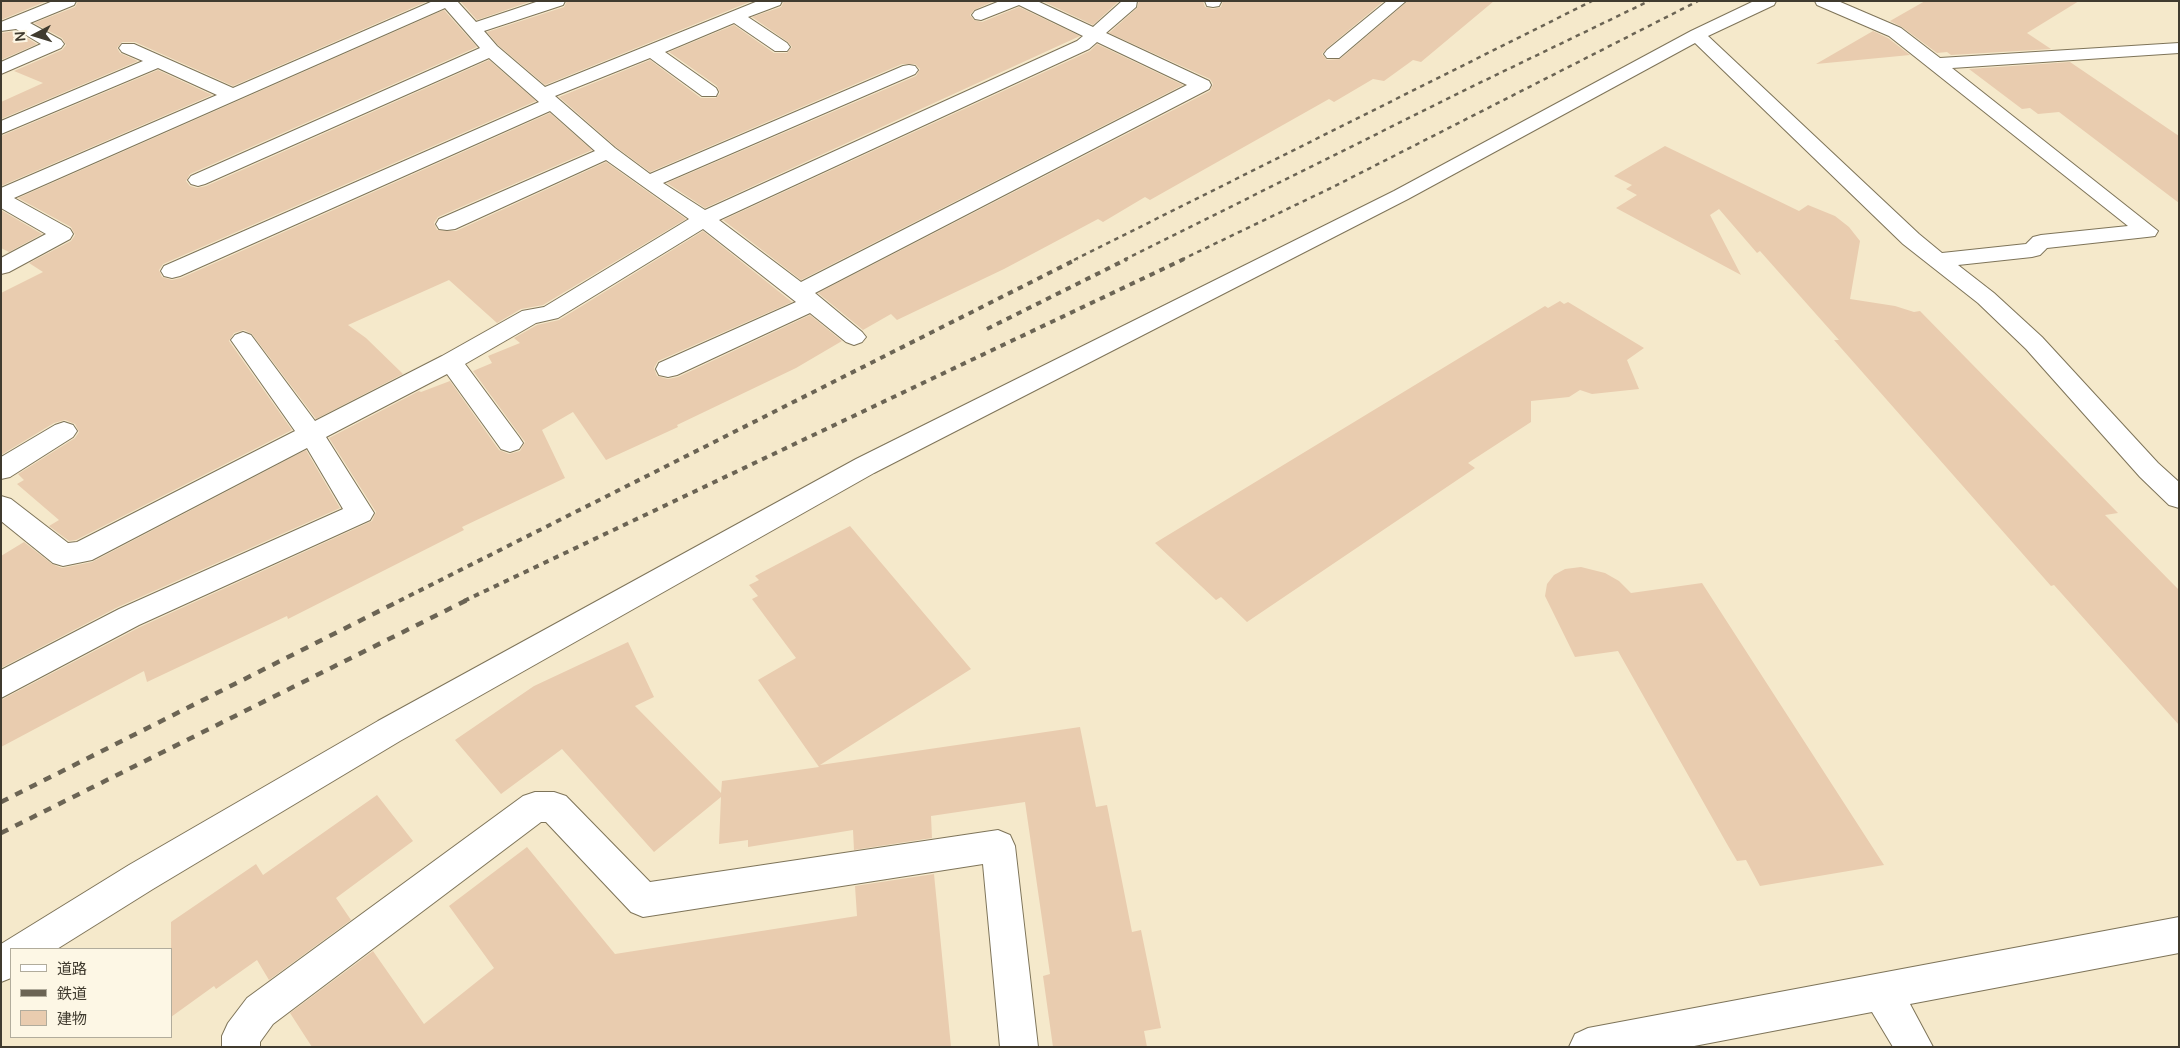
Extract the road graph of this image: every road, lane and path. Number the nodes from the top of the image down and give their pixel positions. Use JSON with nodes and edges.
{"nodes":[{"id":1,"x":68,"y":1,"type":"edge"},
{"id":2,"x":448,"y":1,"type":"edge"},
{"id":3,"x":557,"y":1,"type":"edge"},
{"id":4,"x":774,"y":1,"type":"edge"},
{"id":5,"x":1015,"y":1,"type":"edge"},
{"id":6,"x":1023,"y":1,"type":"edge"},
{"id":7,"x":1398,"y":1,"type":"edge"},
{"id":8,"x":1768,"y":1,"type":"edge"},
{"id":9,"x":1823,"y":1,"type":"edge"},
{"id":10,"x":1863,"y":1,"type":"edge"},
{"id":11,"x":1128,"y":2,"type":"edge"},
{"id":12,"x":1845,"y":11,"type":"junction"},
{"id":13,"x":981,"y":15,"type":"dead end"},
{"id":14,"x":736,"y":17,"type":"junction"},
{"id":15,"x":9,"y":25,"type":"edge"},
{"id":16,"x":472,"y":29,"type":"junction"},
{"id":17,"x":1094,"y":34,"type":"junction"},
{"id":18,"x":1697,"y":36,"type":"junction"},
{"id":19,"x":781,"y":47,"type":"dead end"},
{"id":20,"x":128,"y":48,"type":"dead end"},
{"id":21,"x":2179,"y":48,"type":"edge"},
{"id":22,"x":491,"y":50,"type":"junction"},
{"id":23,"x":652,"y":51,"type":"junction"},
{"id":24,"x":1333,"y":54,"type":"dead end"},
{"id":25,"x":159,"y":61,"type":"junction"},
{"id":26,"x":1936,"y":64,"type":"junction"},
{"id":27,"x":1,"y":69,"type":"edge"},
{"id":28,"x":910,"y":70,"type":"dead end"},
{"id":29,"x":709,"y":92,"type":"dead end"},
{"id":30,"x":233,"y":95,"type":"junction"},
{"id":31,"x":547,"y":99,"type":"junction"},
{"id":32,"x":1,"y":128,"type":"edge"},
{"id":33,"x":608,"y":152,"type":"junction"},
{"id":34,"x":198,"y":180,"type":"dead end"},
{"id":35,"x":648,"y":182,"type":"junction"},
{"id":36,"x":1,"y":197,"type":"edge"},
{"id":37,"x":704,"y":219,"type":"junction"},
{"id":38,"x":447,"y":224,"type":"dead end"},
{"id":39,"x":1937,"y":260,"type":"junction"},
{"id":40,"x":1,"y":267,"type":"edge"},
{"id":41,"x":172,"y":271,"type":"dead end"},
{"id":42,"x":806,"y":298,"type":"junction"},
{"id":43,"x":854,"y":337,"type":"dead end"},
{"id":44,"x":243,"y":340,"type":"dead end"},
{"id":45,"x":452,"y":362,"type":"junction"},
{"id":46,"x":668,"y":369,"type":"dead end"},
{"id":47,"x":64,"y":431,"type":"dead end"},
{"id":48,"x":312,"y":435,"type":"junction"},
{"id":49,"x":510,"y":443,"type":"dead end"},
{"id":50,"x":1,"y":470,"type":"edge"},
{"id":51,"x":2179,"y":498,"type":"edge"},
{"id":52,"x":1,"y":506,"type":"edge"},
{"id":53,"x":1,"y":685,"type":"edge"},
{"id":54,"x":2179,"y":935,"type":"edge"},
{"id":55,"x":27,"y":948,"type":"edge"},
{"id":56,"x":1881,"y":991,"type":"junction"},
{"id":57,"x":1704,"y":1036,"type":"edge"},
{"id":58,"x":241,"y":1047,"type":"edge"},
{"id":59,"x":1018,"y":1047,"type":"edge"},
{"id":60,"x":1588,"y":1047,"type":"edge"},
{"id":61,"x":1914,"y":1047,"type":"edge"}],
"edges":[{"from":1,"to":15,"type":"street"},
{"from":2,"to":16,"type":"street"},
{"from":2,"to":30,"type":"street"},
{"from":3,"to":16,"type":"street"},
{"from":4,"to":14,"type":"street"},
{"from":5,"to":13,"type":"street"},
{"from":6,"to":17,"type":"street"},
{"from":7,"to":24,"type":"street"},
{"from":8,"to":18,"type":"street"},
{"from":9,"to":12,"type":"street"},
{"from":10,"to":12,"type":"street"},
{"from":11,"to":17,"type":"street"},
{"from":12,"to":26,"type":"street"},
{"from":14,"to":19,"type":"street"},
{"from":14,"to":23,"type":"street"},
{"from":15,"to":27,"type":"street"},
{"from":16,"to":22,"type":"street"},
{"from":17,"to":37,"type":"street"},
{"from":17,"to":42,"type":"street"},
{"from":18,"to":39,"type":"street"},
{"from":18,"to":55,"type":"street"},
{"from":20,"to":25,"type":"street"},
{"from":21,"to":26,"type":"street"},
{"from":22,"to":31,"type":"street"},
{"from":22,"to":34,"type":"street"},
{"from":23,"to":29,"type":"street"},
{"from":23,"to":31,"type":"street"},
{"from":25,"to":30,"type":"street"},
{"from":25,"to":32,"type":"street"},
{"from":26,"to":39,"type":"street"},
{"from":28,"to":35,"type":"street"},
{"from":30,"to":36,"type":"street"},
{"from":31,"to":33,"type":"street"},
{"from":31,"to":41,"type":"street"},
{"from":33,"to":35,"type":"street"},
{"from":33,"to":38,"type":"street"},
{"from":35,"to":37,"type":"street"},
{"from":36,"to":40,"type":"street"},
{"from":37,"to":42,"type":"street"},
{"from":37,"to":45,"type":"street"},
{"from":39,"to":51,"type":"street"},
{"from":42,"to":43,"type":"street"},
{"from":42,"to":46,"type":"street"},
{"from":44,"to":48,"type":"street"},
{"from":45,"to":48,"type":"street"},
{"from":45,"to":49,"type":"street"},
{"from":47,"to":50,"type":"street"},
{"from":48,"to":52,"type":"street"},
{"from":48,"to":53,"type":"street"},
{"from":54,"to":56,"type":"street"},
{"from":56,"to":57,"type":"street"},
{"from":56,"to":61,"type":"street"},
{"from":57,"to":60,"type":"street"},
{"from":58,"to":59,"type":"street"}]}
